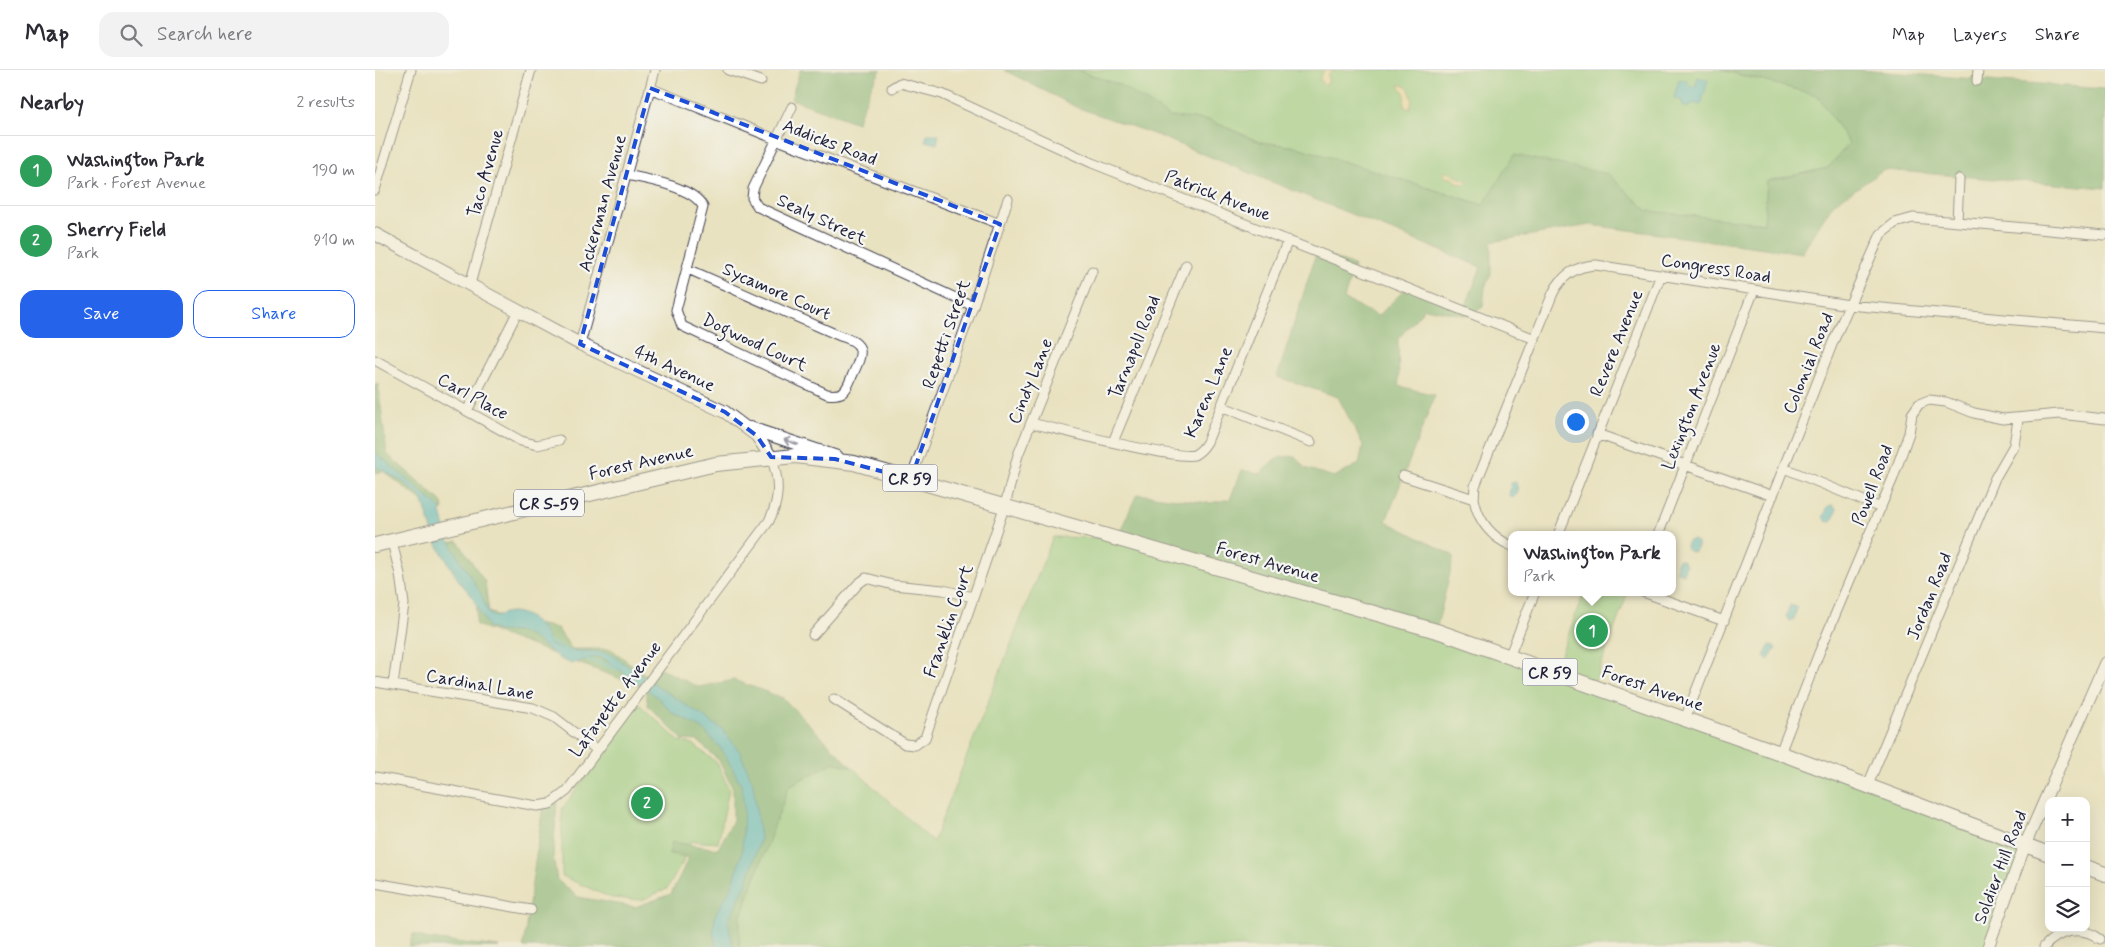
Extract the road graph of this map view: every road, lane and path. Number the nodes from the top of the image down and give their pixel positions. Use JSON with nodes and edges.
{"nodes":[{"id":1,"x":411,"y":70,"type":"edge"},
{"id":2,"x":531,"y":70,"type":"edge"},
{"id":3,"x":655,"y":70,"type":"edge"},
{"id":4,"x":728,"y":70,"type":"edge"},
{"id":5,"x":1978,"y":70,"type":"edge"},
{"id":6,"x":761,"y":81,"type":"dead end"},
{"id":7,"x":1977,"y":81,"type":"dead end"},
{"id":8,"x":650,"y":88,"type":"junction"},
{"id":9,"x":892,"y":88,"type":"dead end"},
{"id":10,"x":792,"y":107,"type":"dead end"},
{"id":11,"x":778,"y":140,"type":"junction"},
{"id":12,"x":626,"y":175,"type":"junction"},
{"id":13,"x":1959,"y":179,"type":"dead end"},
{"id":14,"x":375,"y":190,"type":"edge"},
{"id":15,"x":1008,"y":199,"type":"dead end"},
{"id":16,"x":1957,"y":222,"type":"junction"},
{"id":17,"x":1000,"y":224,"type":"junction"},
{"id":18,"x":375,"y":234,"type":"edge"},
{"id":19,"x":2105,"y":235,"type":"edge"},
{"id":20,"x":1287,"y":240,"type":"junction"},
{"id":21,"x":1185,"y":265,"type":"dead end"},
{"id":22,"x":688,"y":269,"type":"junction"},
{"id":23,"x":1092,"y":271,"type":"dead end"},
{"id":24,"x":1661,"y":275,"type":"junction"},
{"id":25,"x":470,"y":284,"type":"junction"},
{"id":26,"x":1754,"y":290,"type":"junction"},
{"id":27,"x":1849,"y":305,"type":"junction"},
{"id":28,"x":973,"y":306,"type":"junction"},
{"id":29,"x":518,"y":311,"type":"junction"},
{"id":30,"x":2105,"y":328,"type":"edge"},
{"id":31,"x":1535,"y":339,"type":"junction"},
{"id":32,"x":854,"y":340,"type":"joint"},
{"id":33,"x":580,"y":344,"type":"junction"},
{"id":34,"x":375,"y":360,"type":"edge"},
{"id":35,"x":1221,"y":406,"type":"junction"},
{"id":36,"x":467,"y":411,"type":"junction"},
{"id":37,"x":2105,"y":419,"type":"edge"},
{"id":38,"x":2019,"y":420,"type":"junction"},
{"id":39,"x":1031,"y":424,"type":"junction"},
{"id":40,"x":747,"y":427,"type":"junction"},
{"id":41,"x":1597,"y":434,"type":"junction"},
{"id":42,"x":559,"y":440,"type":"dead end"},
{"id":43,"x":1113,"y":442,"type":"junction"},
{"id":44,"x":1311,"y":442,"type":"dead end"},
{"id":45,"x":771,"y":457,"type":"junction"},
{"id":46,"x":854,"y":463,"type":"junction"},
{"id":47,"x":1685,"y":465,"type":"junction"},
{"id":48,"x":1784,"y":468,"type":"junction"},
{"id":49,"x":1403,"y":476,"type":"dead end"},
{"id":50,"x":911,"y":479,"type":"junction"},
{"id":51,"x":1773,"y":496,"type":"junction"},
{"id":52,"x":1474,"y":499,"type":"junction"},
{"id":53,"x":1005,"y":505,"type":"junction"},
{"id":54,"x":1881,"y":508,"type":"junction"},
{"id":55,"x":1559,"y":531,"type":"edge"},
{"id":56,"x":1660,"y":531,"type":"edge"},
{"id":57,"x":392,"y":542,"type":"junction"},
{"id":58,"x":1508,"y":544,"type":"edge"},
{"id":59,"x":375,"y":545,"type":"edge"},
{"id":60,"x":1533,"y":596,"type":"edge"},
{"id":61,"x":1654,"y":596,"type":"edge"},
{"id":62,"x":973,"y":597,"type":"junction"},
{"id":63,"x":1724,"y":621,"type":"junction"},
{"id":64,"x":813,"y":635,"type":"dead end"},
{"id":65,"x":1509,"y":657,"type":"junction"},
{"id":66,"x":2105,"y":663,"type":"edge"},
{"id":67,"x":375,"y":682,"type":"edge"},
{"id":68,"x":393,"y":685,"type":"junction"},
{"id":69,"x":834,"y":699,"type":"dead end"},
{"id":70,"x":1685,"y":719,"type":"junction"},
{"id":71,"x":597,"y":750,"type":"junction"},
{"id":72,"x":1780,"y":753,"type":"junction"},
{"id":73,"x":375,"y":777,"type":"edge"},
{"id":74,"x":1869,"y":786,"type":"junction"},
{"id":75,"x":2025,"y":846,"type":"junction"},
{"id":76,"x":2045,"y":853,"type":"edge"},
{"id":77,"x":2090,"y":868,"type":"edge"},
{"id":78,"x":2105,"y":874,"type":"edge"},
{"id":79,"x":375,"y":883,"type":"edge"},
{"id":80,"x":531,"y":910,"type":"dead end"},
{"id":81,"x":2100,"y":939,"type":"dead end"},
{"id":82,"x":1988,"y":947,"type":"edge"},
{"id":83,"x":2044,"y":947,"type":"edge"}],
"edges":[{"from":1,"to":14,"type":"street"},
{"from":2,"to":25,"type":"street","name":"Taco Avenue"},
{"from":3,"to":8,"type":"street","name":"Ackerman Avenue"},
{"from":4,"to":6,"type":"street"},
{"from":5,"to":7,"type":"street"},
{"from":8,"to":11,"type":"street","name":"Addicks Road"},
{"from":8,"to":12,"type":"street","name":"Ackerman Avenue"},
{"from":9,"to":20,"type":"street","name":"Patrick Avenue"},
{"from":10,"to":11,"type":"street","name":"Sealy Street"},
{"from":11,"to":17,"type":"street","name":"Addicks Road"},
{"from":11,"to":28,"type":"street","name":"Sealy Street"},
{"from":12,"to":22,"type":"street","name":"Dogwood Court"},
{"from":12,"to":33,"type":"street","name":"Ackerman Avenue"},
{"from":13,"to":16,"type":"street"},
{"from":15,"to":17,"type":"street","name":"Repetti Street"},
{"from":16,"to":19,"type":"street","name":"Colonial Road"},
{"from":16,"to":27,"type":"street","name":"Colonial Road"},
{"from":17,"to":28,"type":"street","name":"Repetti Street"},
{"from":18,"to":25,"type":"main road","name":"4th Avenue"},
{"from":20,"to":31,"type":"street","name":"Patrick Avenue"},
{"from":20,"to":35,"type":"street","name":"Karen Lane"},
{"from":21,"to":43,"type":"street","name":"Tarnapoll Road"},
{"from":22,"to":32,"type":"street","name":"Sycamore Court"},
{"from":22,"to":32,"type":"street","name":"Dogwood Court"},
{"from":23,"to":39,"type":"street","name":"Cindy Lane"},
{"from":24,"to":26,"type":"street","name":"Congress Road"},
{"from":24,"to":31,"type":"street","name":"Congress Road"},
{"from":24,"to":41,"type":"street","name":"Revere Avenue"},
{"from":25,"to":29,"type":"main road","name":"4th Avenue"},
{"from":26,"to":27,"type":"street","name":"Congress Road"},
{"from":26,"to":47,"type":"street","name":"Lexington Avenue"},
{"from":27,"to":30,"type":"street","name":"Congress Road"},
{"from":27,"to":48,"type":"street","name":"Colonial Road"},
{"from":28,"to":50,"type":"street","name":"Repetti Street"},
{"from":29,"to":33,"type":"main road","name":"4th Avenue"},
{"from":29,"to":36,"type":"street"},
{"from":31,"to":52,"type":"street","name":"Congress Road"},
{"from":33,"to":40,"type":"main road","name":"4th Avenue"},
{"from":34,"to":36,"type":"street","name":"Carl Place"},
{"from":35,"to":43,"type":"street","name":"Karen Lane"},
{"from":35,"to":44,"type":"street"},
{"from":36,"to":42,"type":"street","name":"Carl Place"},
{"from":37,"to":38,"type":"street","name":"Powell Road"},
{"from":38,"to":54,"type":"street","name":"Powell Road"},
{"from":38,"to":74,"type":"street","name":"Jordan Road"},
{"from":39,"to":43,"type":"street","name":"Karen Lane"},
{"from":39,"to":53,"type":"street","name":"Cindy Lane"},
{"from":40,"to":45,"type":"main road","name":"4th Avenue"},
{"from":46,"to":40,"type":"main road","one_way":true},
{"from":41,"to":47,"type":"street"},
{"from":41,"to":55,"type":"street","name":"Revere Avenue"},
{"from":45,"to":46,"type":"main road","number":"CR 59"},
{"from":45,"to":57,"type":"main road","name":"Forest Avenue","number":"CR S-59"},
{"from":45,"to":71,"type":"street","name":"Lafayette Avenue"},
{"from":46,"to":50,"type":"main road","number":"CR 59"},
{"from":47,"to":51,"type":"street"},
{"from":47,"to":56,"type":"street","name":"Lexington Avenue"},
{"from":48,"to":51,"type":"street","name":"Colonial Road"},
{"from":48,"to":54,"type":"street"},
{"from":49,"to":52,"type":"street"},
{"from":50,"to":53,"type":"main road","number":"CR 59"},
{"from":51,"to":63,"type":"street","name":"Colonial Road"},
{"from":52,"to":58,"type":"street"},
{"from":53,"to":62,"type":"street","name":"Franklin Court"},
{"from":53,"to":65,"type":"main road","name":"Forest Avenue","number":"CR 59"},
{"from":54,"to":72,"type":"street","name":"Powell Road"},
{"from":57,"to":59,"type":"main road","name":"Forest Avenue","number":"CR S-59"},
{"from":57,"to":68,"type":"street"},
{"from":60,"to":65,"type":"street"},
{"from":61,"to":63,"type":"street"},
{"from":62,"to":64,"type":"street"},
{"from":62,"to":69,"type":"street","name":"Franklin Court"},
{"from":63,"to":70,"type":"street","name":"Colonial Road"},
{"from":65,"to":70,"type":"main road","name":"Forest Avenue","number":"CR 59"},
{"from":66,"to":75,"type":"street","name":"Soldier Hill Road"},
{"from":67,"to":68,"type":"street","name":"Cardinal Lane"},
{"from":68,"to":71,"type":"street","name":"Cardinal Lane"},
{"from":70,"to":72,"type":"main road","name":"Forest Avenue","number":"CR 59"},
{"from":71,"to":73,"type":"street","name":"Lafayette Avenue"},
{"from":72,"to":74,"type":"main road","name":"Forest Avenue","number":"CR 59"},
{"from":74,"to":75,"type":"main road","name":"Forest Avenue","number":"CR 59"},
{"from":75,"to":76,"type":"main road","name":"Forest Avenue","number":"CR 59"},
{"from":75,"to":82,"type":"street","name":"Soldier Hill Road"},
{"from":77,"to":78,"type":"main road"},
{"from":79,"to":80,"type":"street"},
{"from":81,"to":83,"type":"street"}]}
